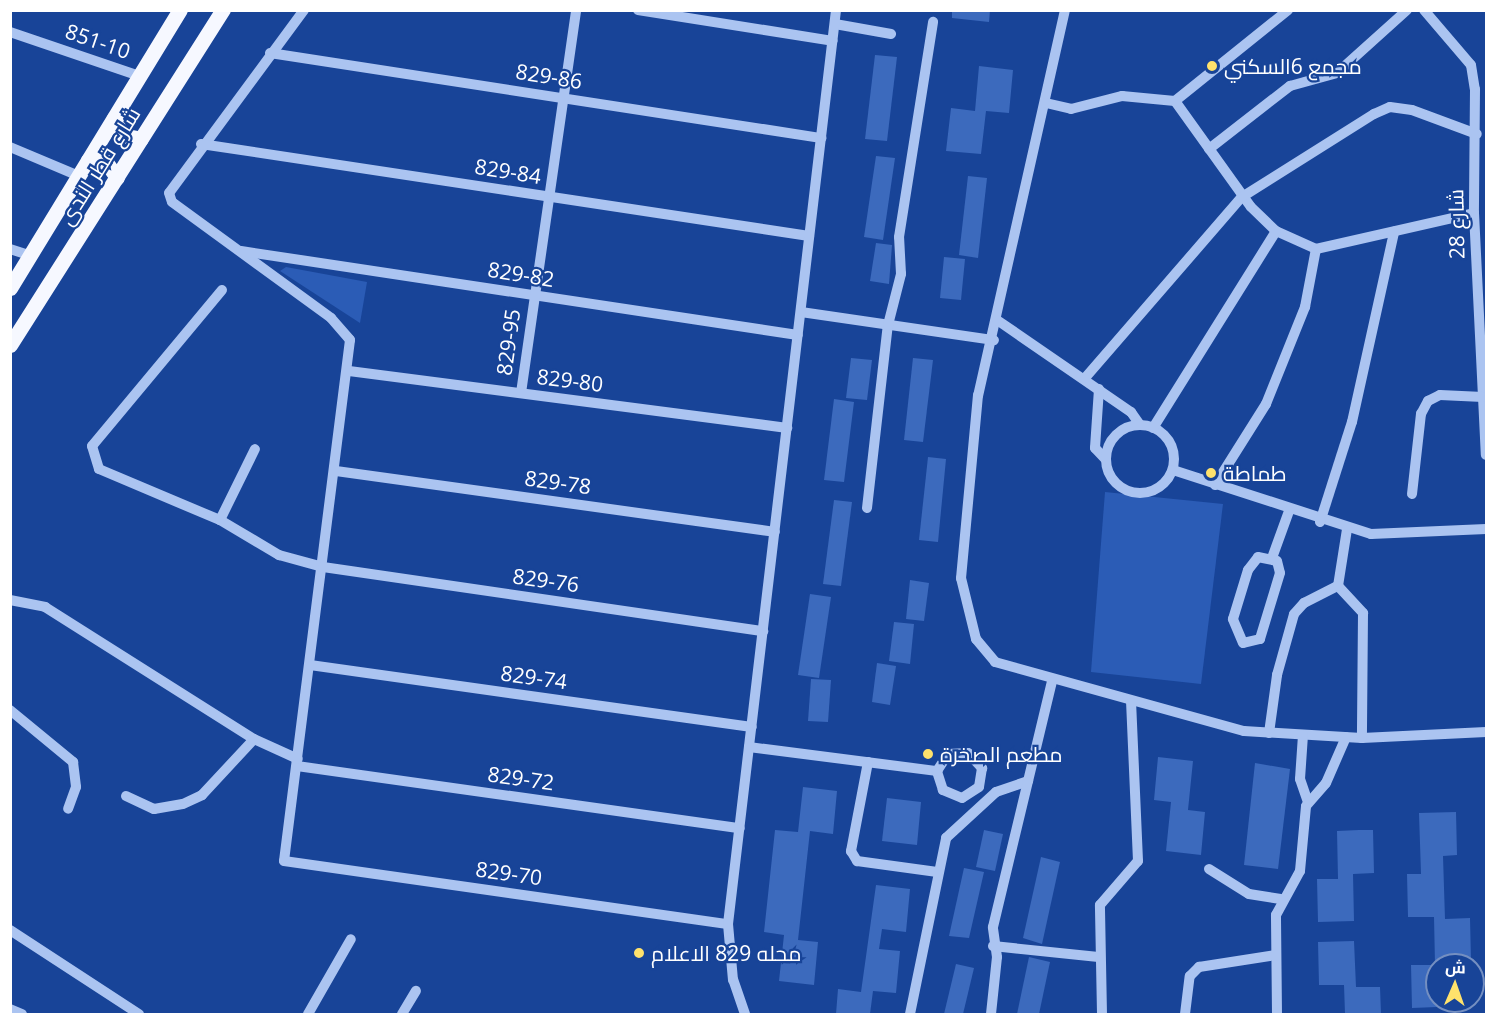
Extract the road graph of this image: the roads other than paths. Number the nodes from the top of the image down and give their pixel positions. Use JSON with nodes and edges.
{"nodes":[{"id":1,"x":180,"y":10,"type":"edge"},
{"id":2,"x":223,"y":10,"type":"edge"},
{"id":3,"x":304,"y":10,"type":"edge"},
{"id":4,"x":576,"y":10,"type":"edge"},
{"id":5,"x":638,"y":10,"type":"edge"},
{"id":6,"x":836,"y":10,"type":"edge"},
{"id":7,"x":1065,"y":10,"type":"edge"},
{"id":8,"x":1288,"y":10,"type":"edge"},
{"id":9,"x":1407,"y":10,"type":"edge"},
{"id":10,"x":1424,"y":10,"type":"edge"},
{"id":11,"x":933,"y":22,"type":"dead end"},
{"id":12,"x":835,"y":24,"type":"junction"},
{"id":13,"x":10,"y":32,"type":"edge"},
{"id":14,"x":891,"y":34,"type":"dead end"},
{"id":15,"x":832,"y":41,"type":"junction"},
{"id":16,"x":270,"y":53,"type":"junction"},
{"id":17,"x":139,"y":76,"type":"junction"},
{"id":18,"x":562,"y":98,"type":"junction"},
{"id":19,"x":1175,"y":101,"type":"junction"},
{"id":20,"x":1046,"y":103,"type":"junction"},
{"id":21,"x":114,"y":118,"type":"junction"},
{"id":22,"x":1478,"y":134,"type":"junction"},
{"id":23,"x":821,"y":138,"type":"junction"},
{"id":24,"x":141,"y":139,"type":"junction"},
{"id":25,"x":201,"y":144,"type":"junction"},
{"id":26,"x":10,"y":147,"type":"edge"},
{"id":27,"x":1209,"y":149,"type":"junction"},
{"id":28,"x":88,"y":160,"type":"junction"},
{"id":29,"x":79,"y":176,"type":"junction"},
{"id":30,"x":117,"y":178,"type":"junction"},
{"id":31,"x":548,"y":197,"type":"junction"},
{"id":32,"x":1242,"y":197,"type":"junction"},
{"id":33,"x":1474,"y":213,"type":"junction"},
{"id":34,"x":1276,"y":231,"type":"junction"},
{"id":35,"x":1394,"y":232,"type":"junction"},
{"id":36,"x":810,"y":236,"type":"junction"},
{"id":37,"x":10,"y":249,"type":"edge"},
{"id":38,"x":1316,"y":249,"type":"junction"},
{"id":39,"x":238,"y":251,"type":"junction"},
{"id":40,"x":31,"y":256,"type":"junction"},
{"id":41,"x":10,"y":288,"type":"edge"},
{"id":42,"x":222,"y":290,"type":"dead end"},
{"id":43,"x":534,"y":296,"type":"junction"},
{"id":44,"x":801,"y":312,"type":"junction"},
{"id":45,"x":997,"y":320,"type":"junction"},
{"id":46,"x":888,"y":325,"type":"junction"},
{"id":47,"x":798,"y":335,"type":"junction"},
{"id":48,"x":994,"y":340,"type":"junction"},
{"id":49,"x":10,"y":345,"type":"edge"},
{"id":50,"x":349,"y":371,"type":"junction"},
{"id":51,"x":1085,"y":378,"type":"junction"},
{"id":52,"x":1100,"y":389,"type":"junction"},
{"id":53,"x":521,"y":393,"type":"junction"},
{"id":54,"x":1483,"y":397,"type":"junction"},
{"id":55,"x":1140,"y":425,"type":"junction"},
{"id":56,"x":787,"y":428,"type":"junction"},
{"id":57,"x":1153,"y":428,"type":"junction"},
{"id":58,"x":255,"y":449,"type":"dead end"},
{"id":59,"x":1486,"y":455,"type":"edge"},
{"id":60,"x":1106,"y":460,"type":"junction"},
{"id":61,"x":1173,"y":470,"type":"junction"},
{"id":62,"x":336,"y":471,"type":"junction"},
{"id":63,"x":1215,"y":485,"type":"junction"},
{"id":64,"x":1412,"y":494,"type":"dead end"},
{"id":65,"x":867,"y":508,"type":"dead end"},
{"id":66,"x":1289,"y":511,"type":"junction"},
{"id":67,"x":220,"y":520,"type":"junction"},
{"id":68,"x":1320,"y":522,"type":"junction"},
{"id":69,"x":1347,"y":529,"type":"junction"},
{"id":70,"x":1486,"y":529,"type":"edge"},
{"id":71,"x":775,"y":532,"type":"junction"},
{"id":72,"x":1272,"y":558,"type":"junction"},
{"id":73,"x":323,"y":567,"type":"junction"},
{"id":74,"x":1338,"y":586,"type":"junction"},
{"id":75,"x":10,"y":600,"type":"edge"},
{"id":76,"x":763,"y":631,"type":"junction"},
{"id":77,"x":310,"y":666,"type":"junction"},
{"id":78,"x":1052,"y":682,"type":"junction"},
{"id":79,"x":1131,"y":703,"type":"junction"},
{"id":80,"x":10,"y":710,"type":"edge"},
{"id":81,"x":752,"y":727,"type":"junction"},
{"id":82,"x":1486,"y":732,"type":"edge"},
{"id":83,"x":1269,"y":733,"type":"junction"},
{"id":84,"x":1303,"y":735,"type":"junction"},
{"id":85,"x":1346,"y":737,"type":"junction"},
{"id":86,"x":1362,"y":738,"type":"junction"},
{"id":87,"x":254,"y":740,"type":"junction"},
{"id":88,"x":749,"y":747,"type":"junction"},
{"id":89,"x":297,"y":762,"type":"junction"},
{"id":90,"x":868,"y":762,"type":"junction"},
{"id":91,"x":937,"y":771,"type":"junction"},
{"id":92,"x":1028,"y":782,"type":"junction"},
{"id":93,"x":126,"y":796,"type":"dead end"},
{"id":94,"x":1308,"y":802,"type":"junction"},
{"id":95,"x":68,"y":809,"type":"dead end"},
{"id":96,"x":740,"y":828,"type":"junction"},
{"id":97,"x":1209,"y":868,"type":"dead end"},
{"id":98,"x":936,"y":872,"type":"junction"},
{"id":99,"x":1281,"y":899,"type":"junction"},
{"id":100,"x":728,"y":924,"type":"junction"},
{"id":101,"x":10,"y":930,"type":"edge"},
{"id":102,"x":351,"y":939,"type":"dead end"},
{"id":103,"x":993,"y":946,"type":"junction"},
{"id":104,"x":1276,"y":955,"type":"junction"},
{"id":105,"x":1098,"y":957,"type":"junction"},
{"id":106,"x":416,"y":991,"type":"dead end"},
{"id":107,"x":10,"y":1009,"type":"edge"},
{"id":108,"x":22,"y":1014,"type":"edge"},
{"id":109,"x":139,"y":1014,"type":"edge"},
{"id":110,"x":308,"y":1014,"type":"edge"},
{"id":111,"x":402,"y":1014,"type":"edge"},
{"id":112,"x":745,"y":1014,"type":"edge"},
{"id":113,"x":910,"y":1014,"type":"edge"},
{"id":114,"x":991,"y":1014,"type":"edge"},
{"id":115,"x":1102,"y":1014,"type":"edge"},
{"id":116,"x":1185,"y":1014,"type":"edge"},
{"id":117,"x":1277,"y":1014,"type":"edge"}],
"edges":[{"from":1,"to":17,"type":"main road","name":"شارع قطر الندى"},
{"from":2,"to":24,"type":"main road","name":"شارع قطر الندى"},
{"from":3,"to":16,"type":"street"},
{"from":4,"to":18,"type":"street","name":"829-95"},
{"from":5,"to":15,"type":"street"},
{"from":6,"to":12,"type":"street"},
{"from":7,"to":20,"type":"street"},
{"from":8,"to":19,"type":"street"},
{"from":9,"to":27,"type":"street"},
{"from":10,"to":22,"type":"street","name":"شارع 28"},
{"from":11,"to":46,"type":"street"},
{"from":12,"to":14,"type":"street"},
{"from":12,"to":15,"type":"street"},
{"from":13,"to":17,"type":"street","name":"851-10"},
{"from":15,"to":23,"type":"street"},
{"from":16,"to":18,"type":"street","name":"829-86"},
{"from":16,"to":25,"type":"street"},
{"from":17,"to":21,"type":"main road","name":"شارع قطر الندى"},
{"from":18,"to":23,"type":"street","name":"829-86"},
{"from":18,"to":31,"type":"street","name":"829-95"},
{"from":19,"to":20,"type":"street"},
{"from":19,"to":27,"type":"street"},
{"from":20,"to":45,"type":"street"},
{"from":21,"to":24,"type":"main road"},
{"from":21,"to":28,"type":"main road","name":"شارع قطر الندى"},
{"from":22,"to":32,"type":"street"},
{"from":22,"to":33,"type":"street","name":"شارع 28"},
{"from":23,"to":36,"type":"street"},
{"from":24,"to":30,"type":"main road","name":"شارع قطر الندى"},
{"from":25,"to":31,"type":"street","name":"829-84"},
{"from":25,"to":39,"type":"street"},
{"from":26,"to":29,"type":"street"},
{"from":27,"to":32,"type":"street"},
{"from":28,"to":29,"type":"main road","name":"شارع قطر الندى"},
{"from":28,"to":30,"type":"main road"},
{"from":29,"to":40,"type":"main road","name":"شارع قطر الندى"},
{"from":30,"to":49,"type":"main road","name":"شارع قطر الندى"},
{"from":31,"to":36,"type":"street","name":"829-84"},
{"from":31,"to":43,"type":"street","name":"829-95"},
{"from":32,"to":34,"type":"street"},
{"from":32,"to":51,"type":"street"},
{"from":33,"to":35,"type":"street"},
{"from":33,"to":54,"type":"street","name":"شارع 28"},
{"from":34,"to":38,"type":"street"},
{"from":34,"to":57,"type":"street"},
{"from":35,"to":38,"type":"street"},
{"from":35,"to":68,"type":"street"},
{"from":36,"to":44,"type":"street"},
{"from":37,"to":40,"type":"street"},
{"from":38,"to":63,"type":"street"},
{"from":39,"to":43,"type":"street","name":"829-82"},
{"from":39,"to":50,"type":"street"},
{"from":40,"to":41,"type":"main road","name":"شارع قطر الندى"},
{"from":42,"to":67,"type":"street","name":"829-76"},
{"from":43,"to":47,"type":"street","name":"829-82"},
{"from":43,"to":53,"type":"street","name":"829-95"},
{"from":44,"to":46,"type":"street"},
{"from":44,"to":47,"type":"street"},
{"from":45,"to":48,"type":"street"},
{"from":45,"to":51,"type":"street"},
{"from":46,"to":48,"type":"street"},
{"from":46,"to":65,"type":"street"},
{"from":47,"to":56,"type":"street"},
{"from":48,"to":78,"type":"street"},
{"from":50,"to":53,"type":"street","name":"829-80"},
{"from":50,"to":62,"type":"street"},
{"from":51,"to":52,"type":"street"},
{"from":52,"to":55,"type":"street"},
{"from":52,"to":60,"type":"street"},
{"from":53,"to":56,"type":"street","name":"829-80"},
{"from":54,"to":59,"type":"street","name":"شارع 28"},
{"from":54,"to":64,"type":"street"},
{"from":55,"to":57,"type":"street"},
{"from":55,"to":60,"type":"street"},
{"from":56,"to":71,"type":"street"},
{"from":57,"to":61,"type":"street"},
{"from":58,"to":67,"type":"street"},
{"from":60,"to":61,"type":"street"},
{"from":61,"to":63,"type":"street"},
{"from":62,"to":71,"type":"street","name":"829-78"},
{"from":62,"to":73,"type":"street"},
{"from":63,"to":66,"type":"street"},
{"from":66,"to":68,"type":"street"},
{"from":66,"to":72,"type":"street"},
{"from":67,"to":73,"type":"street","name":"829-76"},
{"from":68,"to":69,"type":"street"},
{"from":69,"to":70,"type":"street"},
{"from":69,"to":74,"type":"street"},
{"from":71,"to":76,"type":"street"},
{"from":72,"to":72,"type":"street"},
{"from":73,"to":76,"type":"street","name":"829-76"},
{"from":73,"to":77,"type":"street"},
{"from":74,"to":83,"type":"street"},
{"from":74,"to":86,"type":"street"},
{"from":75,"to":87,"type":"street","name":"829-72"},
{"from":76,"to":81,"type":"street"},
{"from":77,"to":81,"type":"street","name":"829-74"},
{"from":77,"to":89,"type":"street"},
{"from":78,"to":79,"type":"street"},
{"from":78,"to":92,"type":"street"},
{"from":79,"to":83,"type":"street"},
{"from":79,"to":105,"type":"street"},
{"from":80,"to":95,"type":"street"},
{"from":81,"to":88,"type":"street"},
{"from":82,"to":86,"type":"street"},
{"from":83,"to":84,"type":"street"},
{"from":84,"to":85,"type":"street"},
{"from":84,"to":94,"type":"street"},
{"from":85,"to":86,"type":"street"},
{"from":85,"to":94,"type":"street"},
{"from":87,"to":89,"type":"street","name":"829-72"},
{"from":87,"to":93,"type":"street"},
{"from":88,"to":90,"type":"street"},
{"from":88,"to":96,"type":"street"},
{"from":89,"to":96,"type":"street","name":"829-72"},
{"from":89,"to":100,"type":"street","name":"829-70"},
{"from":90,"to":91,"type":"street"},
{"from":90,"to":98,"type":"street"},
{"from":91,"to":91,"type":"street"},
{"from":92,"to":98,"type":"street"},
{"from":92,"to":103,"type":"street"},
{"from":94,"to":99,"type":"street"},
{"from":96,"to":100,"type":"street"},
{"from":97,"to":99,"type":"street"},
{"from":98,"to":113,"type":"street"},
{"from":99,"to":104,"type":"street"},
{"from":100,"to":112,"type":"street"},
{"from":101,"to":109,"type":"street"},
{"from":102,"to":110,"type":"street"},
{"from":103,"to":105,"type":"street"},
{"from":103,"to":114,"type":"street"},
{"from":104,"to":116,"type":"street"},
{"from":104,"to":117,"type":"street"},
{"from":105,"to":115,"type":"street"},
{"from":106,"to":111,"type":"street"},
{"from":107,"to":108,"type":"street"}]}
